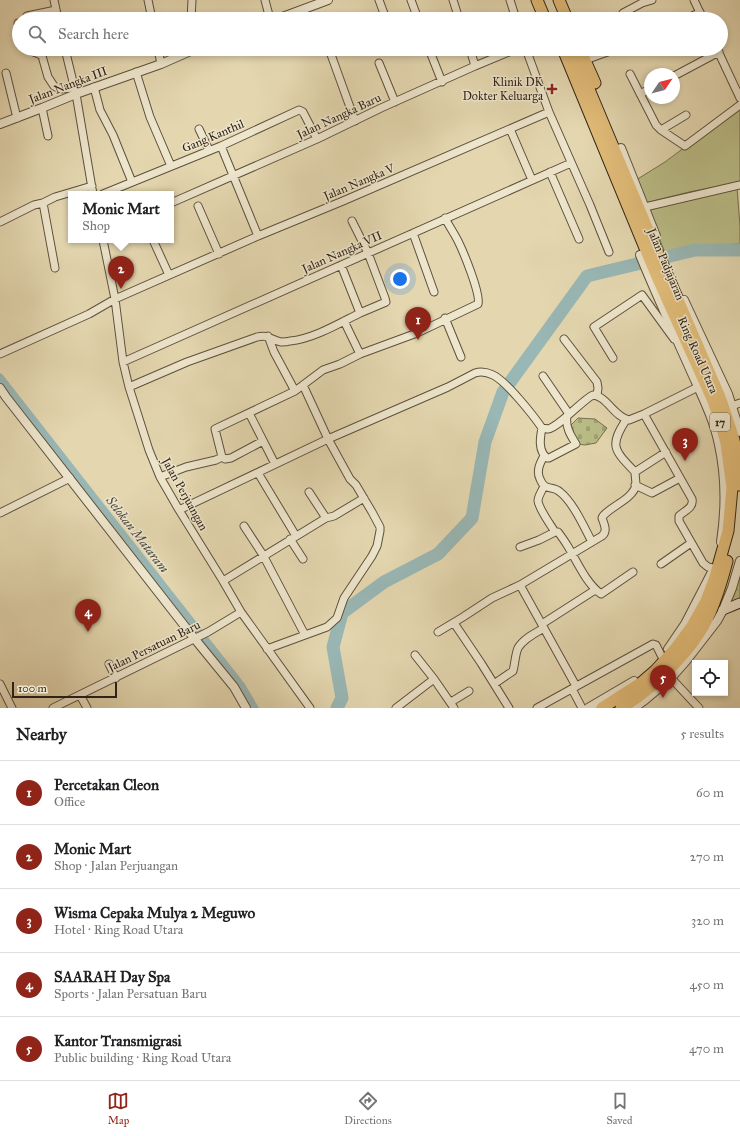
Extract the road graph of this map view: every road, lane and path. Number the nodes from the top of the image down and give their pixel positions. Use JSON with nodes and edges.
{"nodes":[{"id":1,"x":54,"y":0,"type":"edge"},
{"id":2,"x":148,"y":0,"type":"edge"},
{"id":3,"x":192,"y":0,"type":"edge"},
{"id":4,"x":265,"y":0,"type":"edge"},
{"id":5,"x":379,"y":0,"type":"edge"},
{"id":6,"x":411,"y":0,"type":"edge"},
{"id":7,"x":453,"y":0,"type":"edge"},
{"id":8,"x":510,"y":0,"type":"edge"},
{"id":9,"x":558,"y":0,"type":"edge"},
{"id":10,"x":652,"y":0,"type":"edge"},
{"id":11,"x":694,"y":0,"type":"edge"},
{"id":12,"x":322,"y":1,"type":"edge"},
{"id":13,"x":543,"y":2,"type":"edge"},
{"id":14,"x":56,"y":10,"type":"joint"},
{"id":15,"x":46,"y":12,"type":"edge"},
{"id":16,"x":151,"y":12,"type":"edge"},
{"id":17,"x":191,"y":12,"type":"edge"},
{"id":18,"x":268,"y":12,"type":"edge"},
{"id":19,"x":294,"y":12,"type":"edge"},
{"id":20,"x":383,"y":12,"type":"edge"},
{"id":21,"x":415,"y":12,"type":"edge"},
{"id":22,"x":457,"y":12,"type":"edge"},
{"id":23,"x":514,"y":12,"type":"edge"},
{"id":24,"x":544,"y":12,"type":"edge"},
{"id":25,"x":548,"y":12,"type":"edge"},
{"id":26,"x":552,"y":12,"type":"edge"},
{"id":27,"x":564,"y":12,"type":"edge"},
{"id":28,"x":625,"y":12,"type":"edge"},
{"id":29,"x":700,"y":12,"type":"edge"},
{"id":30,"x":42,"y":56,"type":"edge"},
{"id":31,"x":67,"y":56,"type":"edge"},
{"id":32,"x":159,"y":56,"type":"edge"},
{"id":33,"x":179,"y":56,"type":"edge"},
{"id":34,"x":332,"y":56,"type":"edge"},
{"id":35,"x":432,"y":56,"type":"edge"},
{"id":36,"x":472,"y":56,"type":"edge"},
{"id":37,"x":499,"y":56,"type":"edge"},
{"id":38,"x":529,"y":56,"type":"edge"},
{"id":39,"x":560,"y":56,"type":"edge"},
{"id":40,"x":566,"y":56,"type":"edge"},
{"id":41,"x":575,"y":56,"type":"edge"},
{"id":42,"x":583,"y":56,"type":"edge"},
{"id":43,"x":596,"y":56,"type":"edge"},
{"id":44,"x":709,"y":56,"type":"edge"},
{"id":45,"x":720,"y":56,"type":"edge"},
{"id":46,"x":585,"y":60,"type":"junction"},
{"id":47,"x":161,"y":64,"type":"junction"},
{"id":48,"x":379,"y":64,"type":"dead end"},
{"id":49,"x":475,"y":66,"type":"junction"},
{"id":50,"x":136,"y":72,"type":"junction"},
{"id":51,"x":6,"y":73,"type":"dead end"},
{"id":52,"x":680,"y":73,"type":"edge"},
{"id":53,"x":630,"y":74,"type":"dead end"},
{"id":54,"x":442,"y":82,"type":"junction"},
{"id":55,"x":94,"y":87,"type":"junction"},
{"id":56,"x":75,"y":91,"type":"junction"},
{"id":57,"x":644,"y":92,"type":"edge"},
{"id":58,"x":640,"y":94,"type":"junction"},
{"id":59,"x":740,"y":98,"type":"edge"},
{"id":60,"x":395,"y":102,"type":"junction"},
{"id":61,"x":740,"y":106,"type":"edge"},
{"id":62,"x":42,"y":108,"type":"junction"},
{"id":63,"x":549,"y":112,"type":"junction"},
{"id":64,"x":686,"y":115,"type":"dead end"},
{"id":65,"x":17,"y":118,"type":"junction"},
{"id":66,"x":355,"y":120,"type":"junction"},
{"id":67,"x":0,"y":124,"type":"edge"},
{"id":68,"x":510,"y":128,"type":"junction"},
{"id":69,"x":198,"y":129,"type":"dead end"},
{"id":70,"x":661,"y":130,"type":"junction"},
{"id":71,"x":48,"y":136,"type":"dead end"},
{"id":72,"x":317,"y":139,"type":"junction"},
{"id":73,"x":221,"y":146,"type":"junction"},
{"id":74,"x":618,"y":149,"type":"junction"},
{"id":75,"x":209,"y":150,"type":"junction"},
{"id":76,"x":571,"y":163,"type":"junction"},
{"id":77,"x":171,"y":166,"type":"junction"},
{"id":78,"x":550,"y":172,"type":"junction"},
{"id":79,"x":233,"y":176,"type":"junction"},
{"id":80,"x":532,"y":180,"type":"junction"},
{"id":81,"x":132,"y":182,"type":"junction"},
{"id":82,"x":740,"y":185,"type":"edge"},
{"id":83,"x":92,"y":186,"type":"junction"},
{"id":84,"x":75,"y":191,"type":"edge"},
{"id":85,"x":93,"y":191,"type":"edge"},
{"id":86,"x":110,"y":191,"type":"edge"},
{"id":87,"x":68,"y":193,"type":"edge"},
{"id":88,"x":174,"y":202,"type":"edge"},
{"id":89,"x":43,"y":203,"type":"junction"},
{"id":90,"x":198,"y":206,"type":"dead end"},
{"id":91,"x":645,"y":207,"type":"junction"},
{"id":92,"x":445,"y":218,"type":"junction"},
{"id":93,"x":352,"y":221,"type":"dead end"},
{"id":94,"x":0,"y":222,"type":"edge"},
{"id":95,"x":413,"y":233,"type":"junction"},
{"id":96,"x":258,"y":236,"type":"junction"},
{"id":97,"x":579,"y":239,"type":"dead end"},
{"id":98,"x":104,"y":243,"type":"edge"},
{"id":99,"x":154,"y":243,"type":"edge"},
{"id":100,"x":651,"y":251,"type":"junction"},
{"id":101,"x":609,"y":252,"type":"dead end"},
{"id":102,"x":368,"y":253,"type":"junction"},
{"id":103,"x":219,"y":254,"type":"junction"},
{"id":104,"x":341,"y":265,"type":"junction"},
{"id":105,"x":55,"y":268,"type":"dead end"},
{"id":106,"x":169,"y":275,"type":"junction"},
{"id":107,"x":661,"y":276,"type":"junction"},
{"id":108,"x":434,"y":292,"type":"dead end"},
{"id":109,"x":115,"y":299,"type":"junction"},
{"id":110,"x":360,"y":313,"type":"junction"},
{"id":111,"x":445,"y":318,"type":"junction"},
{"id":112,"x":344,"y":321,"type":"junction"},
{"id":113,"x":268,"y":336,"type":"junction"},
{"id":114,"x":564,"y":339,"type":"dead end"},
{"id":115,"x":701,"y":344,"type":"junction"},
{"id":116,"x":681,"y":350,"type":"junction"},
{"id":117,"x":0,"y":354,"type":"edge"},
{"id":118,"x":360,"y":354,"type":"junction"},
{"id":119,"x":461,"y":357,"type":"dead end"},
{"id":120,"x":613,"y":358,"type":"dead end"},
{"id":121,"x":123,"y":362,"type":"junction"},
{"id":122,"x":543,"y":376,"type":"dead end"},
{"id":123,"x":303,"y":385,"type":"junction"},
{"id":124,"x":129,"y":387,"type":"junction"},
{"id":125,"x":0,"y":388,"type":"edge"},
{"id":126,"x":698,"y":388,"type":"junction"},
{"id":127,"x":295,"y":391,"type":"junction"},
{"id":128,"x":597,"y":396,"type":"junction"},
{"id":129,"x":736,"y":404,"type":"edge"},
{"id":130,"x":250,"y":413,"type":"junction"},
{"id":131,"x":644,"y":414,"type":"junction"},
{"id":132,"x":568,"y":415,"type":"junction"},
{"id":133,"x":626,"y":420,"type":"junction"},
{"id":134,"x":542,"y":428,"type":"junction"},
{"id":135,"x":740,"y":432,"type":"edge"},
{"id":136,"x":328,"y":439,"type":"junction"},
{"id":137,"x":263,"y":441,"type":"junction"},
{"id":138,"x":666,"y":452,"type":"junction"},
{"id":139,"x":544,"y":456,"type":"junction"},
{"id":140,"x":222,"y":457,"type":"junction"},
{"id":141,"x":275,"y":464,"type":"junction"},
{"id":142,"x":635,"y":472,"type":"junction"},
{"id":143,"x":258,"y":473,"type":"junction"},
{"id":144,"x":160,"y":477,"type":"junction"},
{"id":145,"x":70,"y":478,"type":"junction"},
{"id":146,"x":680,"y":478,"type":"junction"},
{"id":147,"x":636,"y":485,"type":"junction"},
{"id":148,"x":544,"y":486,"type":"junction"},
{"id":149,"x":309,"y":492,"type":"dead end"},
{"id":150,"x":364,"y":498,"type":"junction"},
{"id":151,"x":179,"y":510,"type":"junction"},
{"id":152,"x":0,"y":513,"type":"edge"},
{"id":153,"x":326,"y":518,"type":"junction"},
{"id":154,"x":244,"y":526,"type":"dead end"},
{"id":155,"x":555,"y":532,"type":"junction"},
{"id":156,"x":293,"y":538,"type":"junction"},
{"id":157,"x":592,"y":542,"type":"junction"},
{"id":158,"x":691,"y":543,"type":"junction"},
{"id":159,"x":520,"y":546,"type":"dead end"},
{"id":160,"x":573,"y":553,"type":"junction"},
{"id":161,"x":264,"y":555,"type":"junction"},
{"id":162,"x":303,"y":559,"type":"dead end"},
{"id":163,"x":740,"y":561,"type":"edge"},
{"id":164,"x":661,"y":564,"type":"dead end"},
{"id":165,"x":714,"y":568,"type":"junction"},
{"id":166,"x":633,"y":572,"type":"dead end"},
{"id":167,"x":223,"y":581,"type":"junction"},
{"id":168,"x":520,"y":585,"type":"junction"},
{"id":169,"x":596,"y":590,"type":"junction"},
{"id":170,"x":740,"y":603,"type":"edge"},
{"id":171,"x":723,"y":610,"type":"junction"},
{"id":172,"x":241,"y":612,"type":"junction"},
{"id":173,"x":454,"y":623,"type":"junction"},
{"id":174,"x":543,"y":626,"type":"junction"},
{"id":175,"x":438,"y":632,"type":"dead end"},
{"id":176,"x":305,"y":635,"type":"junction"},
{"id":177,"x":197,"y":637,"type":"junction"},
{"id":178,"x":267,"y":649,"type":"junction"},
{"id":179,"x":415,"y":654,"type":"dead end"},
{"id":180,"x":662,"y":657,"type":"junction"},
{"id":181,"x":109,"y":664,"type":"dead end"},
{"id":182,"x":116,"y":678,"type":"junction"},
{"id":183,"x":671,"y":678,"type":"junction"},
{"id":184,"x":434,"y":679,"type":"junction"},
{"id":185,"x":0,"y":684,"type":"edge"},
{"id":186,"x":494,"y":684,"type":"junction"},
{"id":187,"x":574,"y":687,"type":"junction"},
{"id":188,"x":469,"y":691,"type":"dead end"},
{"id":189,"x":80,"y":695,"type":"junction"},
{"id":190,"x":452,"y":705,"type":"edge"},
{"id":191,"x":62,"y":706,"type":"edge"},
{"id":192,"x":12,"y":708,"type":"edge"},
{"id":193,"x":53,"y":708,"type":"edge"},
{"id":194,"x":87,"y":708,"type":"edge"},
{"id":195,"x":246,"y":708,"type":"edge"},
{"id":196,"x":310,"y":708,"type":"edge"},
{"id":197,"x":396,"y":708,"type":"edge"},
{"id":198,"x":509,"y":708,"type":"edge"},
{"id":199,"x":537,"y":708,"type":"edge"},
{"id":200,"x":582,"y":708,"type":"edge"},
{"id":201,"x":588,"y":708,"type":"edge"},
{"id":202,"x":602,"y":708,"type":"edge"},
{"id":203,"x":620,"y":708,"type":"edge"},
{"id":204,"x":634,"y":708,"type":"edge"},
{"id":205,"x":699,"y":708,"type":"edge"}],
"edges":[{"from":1,"to":14,"type":"street"},
{"from":2,"to":16,"type":"street"},
{"from":3,"to":17,"type":"street"},
{"from":4,"to":18,"type":"street"},
{"from":5,"to":20,"type":"street"},
{"from":6,"to":21,"type":"street"},
{"from":7,"to":22,"type":"street"},
{"from":8,"to":23,"type":"street"},
{"from":9,"to":27,"type":"highway"},
{"from":10,"to":28,"type":"street"},
{"from":11,"to":29,"type":"street"},
{"from":12,"to":19,"type":"street"},
{"from":13,"to":24,"type":"highway"},
{"from":13,"to":25,"type":"highway"},
{"from":13,"to":26,"type":"highway"},
{"from":14,"to":15,"type":"street"},
{"from":30,"to":56,"type":"street"},
{"from":31,"to":56,"type":"street"},
{"from":32,"to":47,"type":"street"},
{"from":33,"to":47,"type":"street","name":"Jalan Nangka III"},
{"from":34,"to":66,"type":"street"},
{"from":35,"to":54,"type":"street"},
{"from":36,"to":49,"type":"street"},
{"from":37,"to":49,"type":"street","name":"Jalan Nangka Baru"},
{"from":38,"to":63,"type":"street"},
{"from":39,"to":100,"type":"highway"},
{"from":40,"to":100,"type":"highway","name":"Jalan Padjajaran","number":"17"},
{"from":41,"to":74,"type":"highway","name":"Jalan Padjajaran","number":"17"},
{"from":42,"to":46,"type":"highway"},
{"from":43,"to":46,"type":"street"},
{"from":44,"to":52,"type":"street"},
{"from":45,"to":59,"type":"street"},
{"from":46,"to":74,"type":"highway"},
{"from":47,"to":50,"type":"street","name":"Jalan Nangka III"},
{"from":48,"to":60,"type":"street"},
{"from":49,"to":54,"type":"street","name":"Jalan Nangka Baru"},
{"from":50,"to":55,"type":"street","name":"Jalan Nangka III"},
{"from":50,"to":77,"type":"street"},
{"from":51,"to":65,"type":"street"},
{"from":53,"to":58,"type":"street"},
{"from":54,"to":60,"type":"street","name":"Jalan Nangka Baru"},
{"from":55,"to":56,"type":"street","name":"Jalan Nangka III"},
{"from":55,"to":81,"type":"street"},
{"from":56,"to":62,"type":"street","name":"Jalan Nangka III"},
{"from":56,"to":83,"type":"street"},
{"from":57,"to":58,"type":"street"},
{"from":58,"to":70,"type":"street"},
{"from":60,"to":66,"type":"street","name":"Jalan Nangka Baru"},
{"from":61,"to":70,"type":"street"},
{"from":62,"to":65,"type":"street","name":"Jalan Nangka III"},
{"from":62,"to":71,"type":"street"},
{"from":63,"to":68,"type":"street","name":"Jalan Nangka V"},
{"from":63,"to":76,"type":"street"},
{"from":64,"to":70,"type":"street"},
{"from":65,"to":67,"type":"street","name":"Jalan Nangka III"},
{"from":66,"to":72,"type":"street","name":"Jalan Nangka Baru"},
{"from":68,"to":80,"type":"street"},
{"from":68,"to":96,"type":"street","name":"Jalan Nangka V"},
{"from":69,"to":75,"type":"street"},
{"from":72,"to":73,"type":"street","name":"Gang Kanthil"},
{"from":72,"to":79,"type":"street","name":"Jalan Nangka Baru"},
{"from":73,"to":75,"type":"street","name":"Gang Kanthil"},
{"from":73,"to":79,"type":"street"},
{"from":74,"to":91,"type":"street"},
{"from":74,"to":100,"type":"highway","name":"Jalan Padjajaran","number":"17"},
{"from":75,"to":77,"type":"street","name":"Gang Kanthil"},
{"from":76,"to":78,"type":"street","name":"Jalan Nangka VII"},
{"from":76,"to":101,"type":"street"},
{"from":77,"to":81,"type":"street","name":"Gang Kanthil"},
{"from":78,"to":80,"type":"street","name":"Jalan Nangka VII"},
{"from":78,"to":97,"type":"street"},
{"from":79,"to":88,"type":"street","name":"Jalan Nangka Baru"},
{"from":79,"to":96,"type":"street"},
{"from":80,"to":92,"type":"street","name":"Jalan Nangka VII"},
{"from":81,"to":86,"type":"street","name":"Gang Kanthil"},
{"from":82,"to":91,"type":"street"},
{"from":83,"to":84,"type":"street"},
{"from":83,"to":85,"type":"street"},
{"from":87,"to":89,"type":"street"},
{"from":89,"to":94,"type":"street"},
{"from":89,"to":105,"type":"street"},
{"from":90,"to":103,"type":"street"},
{"from":91,"to":100,"type":"street"},
{"from":92,"to":95,"type":"street","name":"Jalan Nangka VII"},
{"from":92,"to":111,"type":"street"},
{"from":93,"to":102,"type":"street"},
{"from":95,"to":102,"type":"street","name":"Jalan Nangka VII"},
{"from":95,"to":108,"type":"street"},
{"from":96,"to":103,"type":"street","name":"Jalan Nangka V"},
{"from":98,"to":109,"type":"street","name":"Jalan Perjuangan"},
{"from":99,"to":106,"type":"street"},
{"from":100,"to":107,"type":"highway","name":"Jalan Padjajaran","number":"17"},
{"from":102,"to":104,"type":"street","name":"Jalan Nangka VII"},
{"from":102,"to":110,"type":"street"},
{"from":103,"to":106,"type":"street","name":"Jalan Nangka V"},
{"from":104,"to":110,"type":"street"},
{"from":104,"to":121,"type":"street","name":"Jalan Nangka VII"},
{"from":106,"to":109,"type":"street","name":"Jalan Nangka V"},
{"from":107,"to":115,"type":"highway","name":"Jalan Padjajaran","number":"17"},
{"from":107,"to":116,"type":"street","name":"Ring Road Utara"},
{"from":107,"to":202,"type":"highway","name":"Jalan Padjajaran","number":"17"},
{"from":109,"to":117,"type":"street","name":"Jalan Nangka V"},
{"from":109,"to":121,"type":"street","name":"Jalan Perjuangan"},
{"from":110,"to":112,"type":"street"},
{"from":111,"to":118,"type":"street"},
{"from":111,"to":119,"type":"street"},
{"from":112,"to":113,"type":"street"},
{"from":112,"to":118,"type":"street"},
{"from":113,"to":124,"type":"street"},
{"from":113,"to":127,"type":"street"},
{"from":114,"to":128,"type":"street"},
{"from":115,"to":129,"type":"street","name":"Ring Road Utara"},
{"from":115,"to":203,"type":"highway","name":"Jalan Padjajaran","number":"17"},
{"from":116,"to":120,"type":"street"},
{"from":116,"to":126,"type":"street","name":"Ring Road Utara"},
{"from":118,"to":123,"type":"street"},
{"from":121,"to":124,"type":"street","name":"Jalan Perjuangan"},
{"from":122,"to":132,"type":"street"},
{"from":123,"to":127,"type":"street"},
{"from":123,"to":136,"type":"street"},
{"from":124,"to":144,"type":"street","name":"Jalan Perjuangan"},
{"from":125,"to":145,"type":"street"},
{"from":126,"to":131,"type":"street"},
{"from":126,"to":165,"type":"street","name":"Ring Road Utara"},
{"from":127,"to":130,"type":"street"},
{"from":128,"to":132,"type":"street"},
{"from":128,"to":133,"type":"street"},
{"from":129,"to":135,"type":"street","name":"Ring Road Utara"},
{"from":130,"to":137,"type":"street"},
{"from":130,"to":140,"type":"street"},
{"from":131,"to":133,"type":"street"},
{"from":131,"to":138,"type":"street"},
{"from":132,"to":134,"type":"street"},
{"from":132,"to":139,"type":"street"},
{"from":133,"to":142,"type":"street"},
{"from":134,"to":136,"type":"street"},
{"from":134,"to":139,"type":"street"},
{"from":136,"to":141,"type":"street"},
{"from":136,"to":150,"type":"street"},
{"from":137,"to":140,"type":"street"},
{"from":137,"to":141,"type":"street"},
{"from":138,"to":142,"type":"street"},
{"from":138,"to":146,"type":"street"},
{"from":139,"to":148,"type":"street"},
{"from":140,"to":144,"type":"street"},
{"from":141,"to":143,"type":"street"},
{"from":142,"to":147,"type":"street"},
{"from":143,"to":151,"type":"street"},
{"from":143,"to":156,"type":"street"},
{"from":144,"to":151,"type":"street","name":"Jalan Perjuangan"},
{"from":145,"to":152,"type":"street"},
{"from":145,"to":177,"type":"street"},
{"from":146,"to":147,"type":"street"},
{"from":146,"to":158,"type":"street"},
{"from":147,"to":157,"type":"street"},
{"from":148,"to":155,"type":"street"},
{"from":148,"to":157,"type":"street"},
{"from":149,"to":153,"type":"street"},
{"from":150,"to":153,"type":"street"},
{"from":150,"to":176,"type":"street"},
{"from":151,"to":167,"type":"street","name":"Jalan Perjuangan"},
{"from":153,"to":156,"type":"street"},
{"from":154,"to":161,"type":"street"},
{"from":155,"to":159,"type":"street"},
{"from":155,"to":160,"type":"street"},
{"from":156,"to":161,"type":"street"},
{"from":156,"to":162,"type":"street"},
{"from":157,"to":160,"type":"street"},
{"from":158,"to":164,"type":"street"},
{"from":158,"to":165,"type":"street"},
{"from":160,"to":168,"type":"street"},
{"from":160,"to":169,"type":"street"},
{"from":161,"to":167,"type":"street"},
{"from":161,"to":176,"type":"street"},
{"from":163,"to":171,"type":"street"},
{"from":165,"to":180,"type":"street","name":"Ring Road Utara"},
{"from":166,"to":169,"type":"street"},
{"from":167,"to":172,"type":"street","name":"Jalan Perjuangan"},
{"from":168,"to":173,"type":"street"},
{"from":168,"to":174,"type":"street"},
{"from":169,"to":174,"type":"street"},
{"from":170,"to":171,"type":"main road"},
{"from":171,"to":183,"type":"street"},
{"from":172,"to":177,"type":"street","name":"Jalan Persatuan Baru"},
{"from":172,"to":178,"type":"street","name":"Jalan Perjuangan"},
{"from":173,"to":175,"type":"street"},
{"from":173,"to":186,"type":"street"},
{"from":174,"to":186,"type":"street"},
{"from":174,"to":187,"type":"street"},
{"from":176,"to":178,"type":"street"},
{"from":177,"to":182,"type":"street","name":"Jalan Persatuan Baru"},
{"from":177,"to":195,"type":"street"},
{"from":178,"to":196,"type":"street","name":"Jalan Perjuangan"},
{"from":179,"to":184,"type":"street"},
{"from":180,"to":187,"type":"street"},
{"from":180,"to":201,"type":"street","name":"Ring Road Utara"},
{"from":181,"to":182,"type":"street"},
{"from":182,"to":189,"type":"street","name":"Jalan Persatuan Baru"},
{"from":183,"to":204,"type":"street"},
{"from":183,"to":205,"type":"street"},
{"from":184,"to":190,"type":"street"},
{"from":184,"to":197,"type":"street"},
{"from":185,"to":192,"type":"street"},
{"from":186,"to":198,"type":"street"},
{"from":187,"to":199,"type":"street"},
{"from":187,"to":200,"type":"street"},
{"from":188,"to":190,"type":"street"},
{"from":189,"to":191,"type":"street","name":"Jalan Persatuan Baru"},
{"from":189,"to":194,"type":"street"},
{"from":191,"to":193,"type":"street","name":"Jalan Persatuan Baru"}]}
